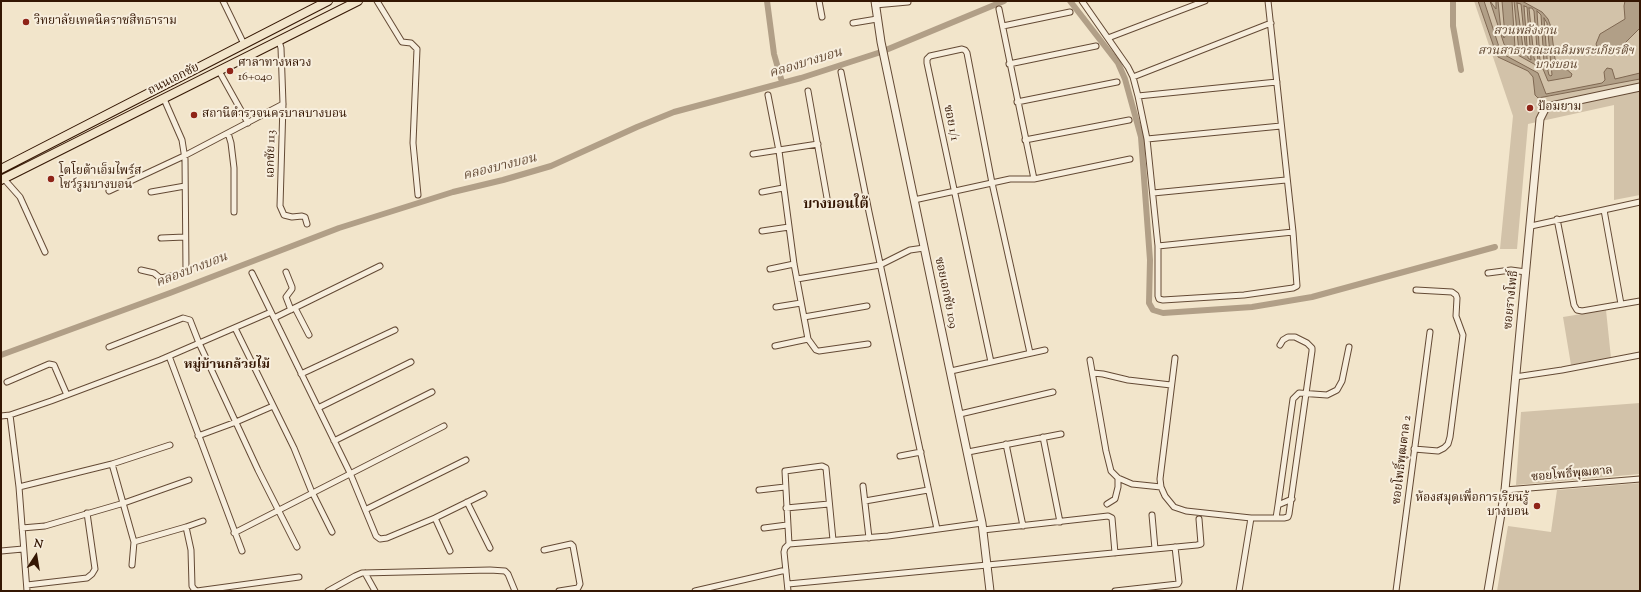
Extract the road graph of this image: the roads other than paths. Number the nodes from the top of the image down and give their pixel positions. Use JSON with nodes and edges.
{"nodes":[{"id":1,"x":223,"y":1,"type":"edge"},
{"id":2,"x":328,"y":1,"type":"edge"},
{"id":3,"x":358,"y":1,"type":"edge"},
{"id":4,"x":377,"y":1,"type":"edge"},
{"id":5,"x":819,"y":1,"type":"edge"},
{"id":6,"x":1082,"y":1,"type":"edge"},
{"id":7,"x":1205,"y":1,"type":"edge"},
{"id":8,"x":1268,"y":1,"type":"edge"},
{"id":9,"x":908,"y":2,"type":"edge"},
{"id":10,"x":875,"y":3,"type":"edge"},
{"id":11,"x":999,"y":8,"type":"dead end"},
{"id":12,"x":1070,"y":12,"type":"dead end"},
{"id":13,"x":822,"y":17,"type":"dead end"},
{"id":14,"x":877,"y":19,"type":"junction"},
{"id":15,"x":853,"y":23,"type":"dead end"},
{"id":16,"x":1271,"y":23,"type":"junction"},
{"id":17,"x":1003,"y":26,"type":"junction"},
{"id":18,"x":1108,"y":38,"type":"junction"},
{"id":19,"x":279,"y":41,"type":"junction"},
{"id":20,"x":244,"y":44,"type":"junction"},
{"id":21,"x":1096,"y":46,"type":"dead end"},
{"id":22,"x":1009,"y":64,"type":"junction"},
{"id":23,"x":219,"y":71,"type":"junction"},
{"id":24,"x":841,"y":72,"type":"dead end"},
{"id":25,"x":1133,"y":77,"type":"junction"},
{"id":26,"x":1117,"y":82,"type":"dead end"},
{"id":27,"x":1277,"y":82,"type":"junction"},
{"id":28,"x":1640,"y":87,"type":"edge"},
{"id":29,"x":808,"y":91,"type":"dead end"},
{"id":30,"x":768,"y":95,"type":"dead end"},
{"id":31,"x":1138,"y":96,"type":"junction"},
{"id":32,"x":164,"y":99,"type":"junction"},
{"id":33,"x":1017,"y":102,"type":"junction"},
{"id":34,"x":282,"y":104,"type":"junction"},
{"id":35,"x":1129,"y":120,"type":"dead end"},
{"id":36,"x":248,"y":123,"type":"junction"},
{"id":37,"x":1281,"y":126,"type":"junction"},
{"id":38,"x":228,"y":133,"type":"junction"},
{"id":39,"x":1146,"y":139,"type":"junction"},
{"id":40,"x":1025,"y":140,"type":"junction"},
{"id":41,"x":818,"y":144,"type":"junction"},
{"id":42,"x":779,"y":151,"type":"junction"},
{"id":43,"x":753,"y":154,"type":"dead end"},
{"id":44,"x":184,"y":156,"type":"junction"},
{"id":45,"x":1130,"y":159,"type":"dead end"},
{"id":46,"x":1,"y":169,"type":"edge"},
{"id":47,"x":1034,"y":179,"type":"junction"},
{"id":48,"x":3,"y":180,"type":"edge"},
{"id":49,"x":1286,"y":180,"type":"junction"},
{"id":50,"x":992,"y":183,"type":"junction"},
{"id":51,"x":185,"y":186,"type":"junction"},
{"id":52,"x":783,"y":188,"type":"junction"},
{"id":53,"x":109,"y":191,"type":"dead end"},
{"id":54,"x":955,"y":191,"type":"junction"},
{"id":55,"x":151,"y":192,"type":"dead end"},
{"id":56,"x":762,"y":192,"type":"dead end"},
{"id":57,"x":1153,"y":193,"type":"junction"},
{"id":58,"x":418,"y":195,"type":"dead end"},
{"id":59,"x":827,"y":198,"type":"dead end"},
{"id":60,"x":914,"y":200,"type":"junction"},
{"id":61,"x":1640,"y":202,"type":"edge"},
{"id":62,"x":1604,"y":210,"type":"junction"},
{"id":63,"x":234,"y":212,"type":"dead end"},
{"id":64,"x":1557,"y":220,"type":"junction"},
{"id":65,"x":307,"y":224,"type":"dead end"},
{"id":66,"x":1531,"y":226,"type":"junction"},
{"id":67,"x":789,"y":227,"type":"junction"},
{"id":68,"x":762,"y":231,"type":"dead end"},
{"id":69,"x":1293,"y":232,"type":"junction"},
{"id":70,"x":185,"y":236,"type":"junction"},
{"id":71,"x":161,"y":238,"type":"dead end"},
{"id":72,"x":1158,"y":246,"type":"junction"},
{"id":73,"x":924,"y":248,"type":"junction"},
{"id":74,"x":45,"y":252,"type":"dead end"},
{"id":75,"x":794,"y":264,"type":"junction"},
{"id":76,"x":880,"y":265,"type":"junction"},
{"id":77,"x":380,"y":266,"type":"dead end"},
{"id":78,"x":770,"y":269,"type":"dead end"},
{"id":79,"x":141,"y":270,"type":"dead end"},
{"id":80,"x":286,"y":272,"type":"dead end"},
{"id":81,"x":1526,"y":272,"type":"junction"},
{"id":82,"x":252,"y":273,"type":"dead end"},
{"id":83,"x":1488,"y":273,"type":"dead end"},
{"id":84,"x":797,"y":279,"type":"junction"},
{"id":85,"x":1416,"y":290,"type":"dead end"},
{"id":86,"x":1640,"y":301,"type":"edge"},
{"id":87,"x":801,"y":303,"type":"junction"},
{"id":88,"x":1621,"y":304,"type":"junction"},
{"id":89,"x":867,"y":306,"type":"dead end"},
{"id":90,"x":776,"y":307,"type":"dead end"},
{"id":91,"x":293,"y":309,"type":"junction"},
{"id":92,"x":271,"y":312,"type":"junction"},
{"id":93,"x":804,"y":317,"type":"junction"},
{"id":94,"x":274,"y":318,"type":"junction"},
{"id":95,"x":235,"y":328,"type":"junction"},
{"id":96,"x":395,"y":330,"type":"dead end"},
{"id":97,"x":1430,"y":332,"type":"dead end"},
{"id":98,"x":309,"y":335,"type":"dead end"},
{"id":99,"x":808,"y":339,"type":"junction"},
{"id":100,"x":199,"y":343,"type":"junction"},
{"id":101,"x":868,"y":344,"type":"dead end"},
{"id":102,"x":1280,"y":345,"type":"dead end"},
{"id":103,"x":775,"y":346,"type":"dead end"},
{"id":104,"x":109,"y":347,"type":"dead end"},
{"id":105,"x":1349,"y":347,"type":"dead end"},
{"id":106,"x":1045,"y":350,"type":"dead end"},
{"id":107,"x":1030,"y":353,"type":"junction"},
{"id":108,"x":1640,"y":355,"type":"edge"},
{"id":109,"x":169,"y":356,"type":"junction"},
{"id":110,"x":1175,"y":358,"type":"dead end"},
{"id":111,"x":1090,"y":360,"type":"dead end"},
{"id":112,"x":411,"y":362,"type":"dead end"},
{"id":113,"x":991,"y":362,"type":"junction"},
{"id":114,"x":951,"y":371,"type":"junction"},
{"id":115,"x":1093,"y":373,"type":"junction"},
{"id":116,"x":301,"y":374,"type":"junction"},
{"id":117,"x":1515,"y":377,"type":"junction"},
{"id":118,"x":7,"y":382,"type":"dead end"},
{"id":119,"x":1171,"y":385,"type":"junction"},
{"id":120,"x":432,"y":392,"type":"dead end"},
{"id":121,"x":1053,"y":392,"type":"dead end"},
{"id":122,"x":1307,"y":393,"type":"junction"},
{"id":123,"x":67,"y":395,"type":"junction"},
{"id":124,"x":273,"y":406,"type":"junction"},
{"id":125,"x":318,"y":408,"type":"junction"},
{"id":126,"x":960,"y":414,"type":"junction"},
{"id":127,"x":10,"y":415,"type":"junction"},
{"id":128,"x":1,"y":416,"type":"edge"},
{"id":129,"x":236,"y":422,"type":"junction"},
{"id":130,"x":444,"y":426,"type":"dead end"},
{"id":131,"x":1061,"y":434,"type":"dead end"},
{"id":132,"x":198,"y":436,"type":"junction"},
{"id":133,"x":1044,"y":437,"type":"junction"},
{"id":134,"x":334,"y":440,"type":"junction"},
{"id":135,"x":1006,"y":444,"type":"junction"},
{"id":136,"x":170,"y":445,"type":"dead end"},
{"id":137,"x":1414,"y":449,"type":"junction"},
{"id":138,"x":921,"y":452,"type":"junction"},
{"id":139,"x":968,"y":452,"type":"junction"},
{"id":140,"x":900,"y":456,"type":"dead end"},
{"id":141,"x":466,"y":460,"type":"dead end"},
{"id":142,"x":112,"y":464,"type":"junction"},
{"id":143,"x":350,"y":473,"type":"junction"},
{"id":144,"x":1118,"y":478,"type":"junction"},
{"id":145,"x":1640,"y":479,"type":"edge"},
{"id":146,"x":189,"y":480,"type":"dead end"},
{"id":147,"x":863,"y":486,"type":"dead end"},
{"id":148,"x":19,"y":487,"type":"junction"},
{"id":149,"x":785,"y":487,"type":"junction"},
{"id":150,"x":1161,"y":487,"type":"junction"},
{"id":151,"x":759,"y":490,"type":"dead end"},
{"id":152,"x":928,"y":490,"type":"junction"},
{"id":153,"x":1505,"y":490,"type":"junction"},
{"id":154,"x":312,"y":492,"type":"junction"},
{"id":155,"x":484,"y":494,"type":"dead end"},
{"id":156,"x":1292,"y":499,"type":"junction"},
{"id":157,"x":467,"y":502,"type":"junction"},
{"id":158,"x":865,"y":502,"type":"junction"},
{"id":159,"x":124,"y":503,"type":"junction"},
{"id":160,"x":829,"y":504,"type":"junction"},
{"id":161,"x":1107,"y":504,"type":"dead end"},
{"id":162,"x":1278,"y":505,"type":"junction"},
{"id":163,"x":786,"y":508,"type":"junction"},
{"id":164,"x":366,"y":509,"type":"junction"},
{"id":165,"x":278,"y":511,"type":"junction"},
{"id":166,"x":87,"y":513,"type":"junction"},
{"id":167,"x":1152,"y":515,"type":"dead end"},
{"id":168,"x":435,"y":518,"type":"junction"},
{"id":169,"x":1251,"y":518,"type":"junction"},
{"id":170,"x":1276,"y":518,"type":"junction"},
{"id":171,"x":1199,"y":519,"type":"dead end"},
{"id":172,"x":203,"y":521,"type":"dead end"},
{"id":173,"x":1060,"y":522,"type":"junction"},
{"id":174,"x":787,"y":525,"type":"junction"},
{"id":175,"x":982,"y":526,"type":"junction"},
{"id":176,"x":1023,"y":526,"type":"junction"},
{"id":177,"x":186,"y":527,"type":"junction"},
{"id":178,"x":22,"y":528,"type":"junction"},
{"id":179,"x":764,"y":528,"type":"dead end"},
{"id":180,"x":937,"y":529,"type":"junction"},
{"id":181,"x":332,"y":532,"type":"dead end"},
{"id":182,"x":234,"y":533,"type":"junction"},
{"id":183,"x":869,"y":538,"type":"junction"},
{"id":184,"x":833,"y":540,"type":"junction"},
{"id":185,"x":134,"y":542,"type":"junction"},
{"id":186,"x":789,"y":544,"type":"junction"},
{"id":187,"x":297,"y":547,"type":"dead end"},
{"id":188,"x":1175,"y":547,"type":"junction"},
{"id":189,"x":490,"y":548,"type":"dead end"},
{"id":190,"x":23,"y":549,"type":"junction"},
{"id":191,"x":1155,"y":549,"type":"junction"},
{"id":192,"x":1,"y":550,"type":"edge"},
{"id":193,"x":544,"y":550,"type":"dead end"},
{"id":194,"x":242,"y":551,"type":"dead end"},
{"id":195,"x":450,"y":551,"type":"dead end"},
{"id":196,"x":1115,"y":553,"type":"junction"},
{"id":197,"x":986,"y":564,"type":"junction"},
{"id":198,"x":132,"y":565,"type":"dead end"},
{"id":199,"x":786,"y":570,"type":"junction"},
{"id":200,"x":365,"y":573,"type":"junction"},
{"id":201,"x":299,"y":578,"type":"dead end"},
{"id":202,"x":788,"y":584,"type":"junction"},
{"id":203,"x":27,"y":585,"type":"junction"},
{"id":204,"x":28,"y":591,"type":"edge"},
{"id":205,"x":328,"y":591,"type":"edge"},
{"id":206,"x":375,"y":591,"type":"edge"},
{"id":207,"x":515,"y":591,"type":"edge"},
{"id":208,"x":559,"y":591,"type":"edge"},
{"id":209,"x":695,"y":591,"type":"edge"},
{"id":210,"x":788,"y":591,"type":"edge"},
{"id":211,"x":990,"y":591,"type":"edge"},
{"id":212,"x":1115,"y":591,"type":"edge"},
{"id":213,"x":1239,"y":591,"type":"edge"},
{"id":214,"x":1396,"y":591,"type":"edge"},
{"id":215,"x":1488,"y":591,"type":"edge"}],
"edges":[{"from":1,"to":20,"type":"street"},
{"from":2,"to":20,"type":"main road","name":"ถนนเอกชัย"},
{"from":3,"to":19,"type":"main road","name":"ถนนเอกชัย"},
{"from":4,"to":58,"type":"street"},
{"from":5,"to":13,"type":"street"},
{"from":6,"to":18,"type":"street"},
{"from":7,"to":18,"type":"street"},
{"from":8,"to":16,"type":"street"},
{"from":9,"to":10,"type":"street"},
{"from":10,"to":14,"type":"street","name":"ซอยเอกชัย 109"},
{"from":11,"to":17,"type":"street"},
{"from":12,"to":17,"type":"street"},
{"from":14,"to":15,"type":"street"},
{"from":14,"to":60,"type":"street","name":"ซอยเอกชัย 109"},
{"from":16,"to":25,"type":"street"},
{"from":16,"to":27,"type":"street"},
{"from":17,"to":22,"type":"street"},
{"from":18,"to":25,"type":"street"},
{"from":19,"to":23,"type":"main road","name":"ถนนเอกชัย"},
{"from":19,"to":34,"type":"street","name":"เอกชัย 113"},
{"from":20,"to":46,"type":"main road","name":"ถนนเอกชัย"},
{"from":21,"to":22,"type":"street"},
{"from":22,"to":33,"type":"street"},
{"from":23,"to":32,"type":"main road","name":"ถนนเอกชัย"},
{"from":23,"to":36,"type":"street"},
{"from":24,"to":76,"type":"street"},
{"from":25,"to":31,"type":"street"},
{"from":26,"to":33,"type":"street"},
{"from":27,"to":31,"type":"street"},
{"from":27,"to":37,"type":"street"},
{"from":28,"to":66,"type":"street","name":"ซอยรางโพธิ์"},
{"from":29,"to":41,"type":"street"},
{"from":30,"to":42,"type":"street"},
{"from":31,"to":39,"type":"street"},
{"from":32,"to":44,"type":"street"},
{"from":32,"to":48,"type":"main road","name":"ถนนเอกชัย"},
{"from":33,"to":40,"type":"street"},
{"from":34,"to":36,"type":"street"},
{"from":34,"to":65,"type":"street","name":"เอกชัย 113"},
{"from":35,"to":40,"type":"street"},
{"from":36,"to":38,"type":"street"},
{"from":37,"to":39,"type":"street"},
{"from":37,"to":49,"type":"street"},
{"from":38,"to":44,"type":"street"},
{"from":38,"to":63,"type":"street"},
{"from":39,"to":57,"type":"street"},
{"from":40,"to":47,"type":"street"},
{"from":41,"to":42,"type":"street"},
{"from":41,"to":59,"type":"street"},
{"from":42,"to":43,"type":"street"},
{"from":42,"to":52,"type":"street"},
{"from":44,"to":51,"type":"street"},
{"from":44,"to":53,"type":"street"},
{"from":45,"to":47,"type":"street"},
{"from":47,"to":50,"type":"street"},
{"from":48,"to":74,"type":"street"},
{"from":49,"to":57,"type":"street"},
{"from":49,"to":69,"type":"street"},
{"from":50,"to":54,"type":"street"},
{"from":50,"to":54,"type":"street","name":"ซอย 1/1"},
{"from":50,"to":107,"type":"street"},
{"from":51,"to":55,"type":"street"},
{"from":51,"to":70,"type":"street"},
{"from":52,"to":56,"type":"street"},
{"from":52,"to":67,"type":"street"},
{"from":54,"to":60,"type":"street"},
{"from":54,"to":113,"type":"street","name":"ซอย 1/1"},
{"from":57,"to":72,"type":"street"},
{"from":60,"to":73,"type":"street","name":"ซอยเอกชัย 109"},
{"from":61,"to":62,"type":"street"},
{"from":62,"to":64,"type":"street"},
{"from":62,"to":88,"type":"street"},
{"from":64,"to":66,"type":"street"},
{"from":64,"to":88,"type":"street"},
{"from":66,"to":81,"type":"street","name":"ซอยรางโพธิ์"},
{"from":67,"to":68,"type":"street"},
{"from":67,"to":75,"type":"street"},
{"from":69,"to":72,"type":"street"},
{"from":69,"to":72,"type":"street"},
{"from":70,"to":71,"type":"street"},
{"from":70,"to":79,"type":"street"},
{"from":73,"to":76,"type":"street"},
{"from":73,"to":114,"type":"street","name":"ซอยเอกชัย 109"},
{"from":75,"to":78,"type":"street"},
{"from":75,"to":84,"type":"street"},
{"from":76,"to":84,"type":"street"},
{"from":76,"to":138,"type":"street"},
{"from":77,"to":91,"type":"street"},
{"from":80,"to":91,"type":"street"},
{"from":81,"to":83,"type":"street"},
{"from":81,"to":117,"type":"street","name":"ซอยรางโพธิ์"},
{"from":82,"to":92,"type":"street"},
{"from":84,"to":87,"type":"street"},
{"from":85,"to":137,"type":"street"},
{"from":86,"to":88,"type":"street"},
{"from":87,"to":90,"type":"street"},
{"from":87,"to":93,"type":"street"},
{"from":89,"to":93,"type":"street"},
{"from":91,"to":94,"type":"street"},
{"from":91,"to":98,"type":"street"},
{"from":92,"to":94,"type":"street"},
{"from":92,"to":95,"type":"street"},
{"from":93,"to":99,"type":"street"},
{"from":94,"to":116,"type":"street"},
{"from":95,"to":100,"type":"street"},
{"from":95,"to":124,"type":"street"},
{"from":96,"to":116,"type":"street"},
{"from":97,"to":137,"type":"street","name":"ซอยโพธิ์พุฒตาล 2"},
{"from":99,"to":101,"type":"street"},
{"from":99,"to":103,"type":"street"},
{"from":100,"to":104,"type":"street"},
{"from":100,"to":109,"type":"street"},
{"from":100,"to":129,"type":"street"},
{"from":102,"to":122,"type":"street"},
{"from":105,"to":122,"type":"street"},
{"from":106,"to":107,"type":"street"},
{"from":107,"to":113,"type":"street"},
{"from":108,"to":117,"type":"street"},
{"from":109,"to":123,"type":"street"},
{"from":109,"to":132,"type":"street"},
{"from":110,"to":119,"type":"street"},
{"from":111,"to":115,"type":"street"},
{"from":112,"to":125,"type":"street"},
{"from":113,"to":114,"type":"street"},
{"from":114,"to":126,"type":"street","name":"ซอยเอกชัย 109"},
{"from":115,"to":119,"type":"street"},
{"from":115,"to":144,"type":"street"},
{"from":116,"to":125,"type":"street"},
{"from":117,"to":153,"type":"street","name":"ซอยรางโพธิ์"},
{"from":118,"to":123,"type":"street"},
{"from":119,"to":150,"type":"street"},
{"from":120,"to":134,"type":"street"},
{"from":121,"to":126,"type":"street"},
{"from":122,"to":156,"type":"street"},
{"from":122,"to":162,"type":"street"},
{"from":123,"to":127,"type":"street"},
{"from":124,"to":129,"type":"street"},
{"from":124,"to":154,"type":"street"},
{"from":125,"to":134,"type":"street"},
{"from":126,"to":139,"type":"street","name":"ซอยเอกชัย 109"},
{"from":127,"to":128,"type":"street"},
{"from":127,"to":148,"type":"street"},
{"from":129,"to":132,"type":"street"},
{"from":129,"to":165,"type":"street"},
{"from":130,"to":143,"type":"street"},
{"from":131,"to":133,"type":"street"},
{"from":132,"to":182,"type":"street"},
{"from":133,"to":135,"type":"street"},
{"from":133,"to":173,"type":"street"},
{"from":134,"to":143,"type":"street"},
{"from":135,"to":139,"type":"street"},
{"from":135,"to":176,"type":"street"},
{"from":136,"to":142,"type":"street"},
{"from":137,"to":214,"type":"street","name":"ซอยโพธิ์พุฒตาล 2"},
{"from":138,"to":140,"type":"street"},
{"from":138,"to":152,"type":"street"},
{"from":139,"to":175,"type":"street","name":"ซอยเอกชัย 109"},
{"from":141,"to":164,"type":"street"},
{"from":142,"to":148,"type":"street"},
{"from":142,"to":159,"type":"street"},
{"from":143,"to":154,"type":"street"},
{"from":143,"to":164,"type":"street"},
{"from":144,"to":150,"type":"street"},
{"from":144,"to":161,"type":"street"},
{"from":145,"to":153,"type":"street","name":"ซอยโพธิ์พุฒตาล"},
{"from":146,"to":159,"type":"street"},
{"from":147,"to":158,"type":"street"},
{"from":148,"to":178,"type":"street"},
{"from":149,"to":151,"type":"street"},
{"from":149,"to":160,"type":"street"},
{"from":149,"to":163,"type":"street"},
{"from":150,"to":169,"type":"street"},
{"from":152,"to":158,"type":"street"},
{"from":152,"to":180,"type":"street"},
{"from":153,"to":215,"type":"street","name":"ซอยรางโพธิ์"},
{"from":154,"to":165,"type":"street"},
{"from":154,"to":181,"type":"street"},
{"from":155,"to":157,"type":"street"},
{"from":156,"to":162,"type":"street"},
{"from":156,"to":170,"type":"street"},
{"from":157,"to":168,"type":"street"},
{"from":157,"to":189,"type":"street"},
{"from":158,"to":183,"type":"street"},
{"from":159,"to":166,"type":"street"},
{"from":159,"to":185,"type":"street"},
{"from":160,"to":163,"type":"street"},
{"from":160,"to":184,"type":"street"},
{"from":162,"to":170,"type":"street"},
{"from":163,"to":174,"type":"street"},
{"from":164,"to":168,"type":"street"},
{"from":165,"to":182,"type":"street"},
{"from":165,"to":187,"type":"street"},
{"from":166,"to":178,"type":"street"},
{"from":166,"to":203,"type":"street"},
{"from":167,"to":191,"type":"street"},
{"from":168,"to":195,"type":"street"},
{"from":169,"to":170,"type":"street"},
{"from":169,"to":213,"type":"street"},
{"from":171,"to":188,"type":"street"},
{"from":172,"to":177,"type":"street"},
{"from":173,"to":176,"type":"street"},
{"from":173,"to":196,"type":"street"},
{"from":174,"to":179,"type":"street"},
{"from":174,"to":186,"type":"street"},
{"from":175,"to":176,"type":"street"},
{"from":175,"to":180,"type":"street"},
{"from":175,"to":197,"type":"street","name":"ซอยเอกชัย 109"},
{"from":177,"to":185,"type":"street"},
{"from":177,"to":201,"type":"street"},
{"from":178,"to":190,"type":"street"},
{"from":180,"to":183,"type":"street"},
{"from":182,"to":194,"type":"street"},
{"from":183,"to":184,"type":"street"},
{"from":184,"to":186,"type":"street"},
{"from":185,"to":198,"type":"street"},
{"from":186,"to":199,"type":"street"},
{"from":188,"to":191,"type":"street"},
{"from":188,"to":212,"type":"street"},
{"from":190,"to":192,"type":"street"},
{"from":190,"to":203,"type":"street"},
{"from":191,"to":196,"type":"street"},
{"from":193,"to":208,"type":"street"},
{"from":196,"to":197,"type":"street"},
{"from":197,"to":202,"type":"street"},
{"from":197,"to":211,"type":"street","name":"ซอยเอกชัย 109"},
{"from":199,"to":202,"type":"street"},
{"from":199,"to":209,"type":"street"},
{"from":200,"to":205,"type":"street"},
{"from":200,"to":206,"type":"street"},
{"from":200,"to":207,"type":"street"},
{"from":202,"to":210,"type":"street"},
{"from":203,"to":204,"type":"street"}]}
